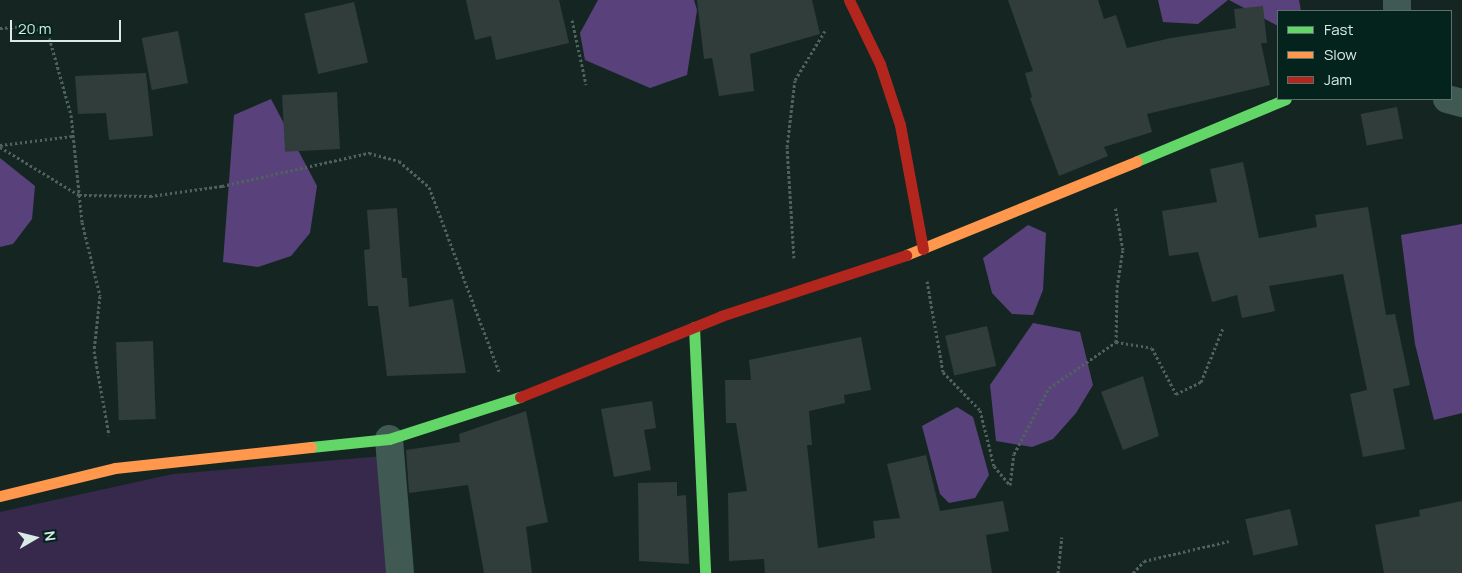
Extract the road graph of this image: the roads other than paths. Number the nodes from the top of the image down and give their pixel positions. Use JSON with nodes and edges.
{"nodes":[{"id":1,"x":849,"y":0,"type":"edge"},
{"id":2,"x":1284,"y":100,"type":"edge"},
{"id":3,"x":923,"y":249,"type":"junction"},
{"id":4,"x":694,"y":328,"type":"junction"},
{"id":5,"x":389,"y":439,"type":"junction"},
{"id":6,"x":0,"y":496,"type":"edge"},
{"id":7,"x":400,"y":573,"type":"edge"},
{"id":8,"x":704,"y":573,"type":"edge"}],
"edges":[{"from":1,"to":3,"type":"street"},
{"from":2,"to":3,"type":"street"},
{"from":3,"to":4,"type":"street"},
{"from":4,"to":5,"type":"street"},
{"from":4,"to":8,"type":"street"},
{"from":5,"to":6,"type":"street"},
{"from":5,"to":7,"type":"street"}]}
